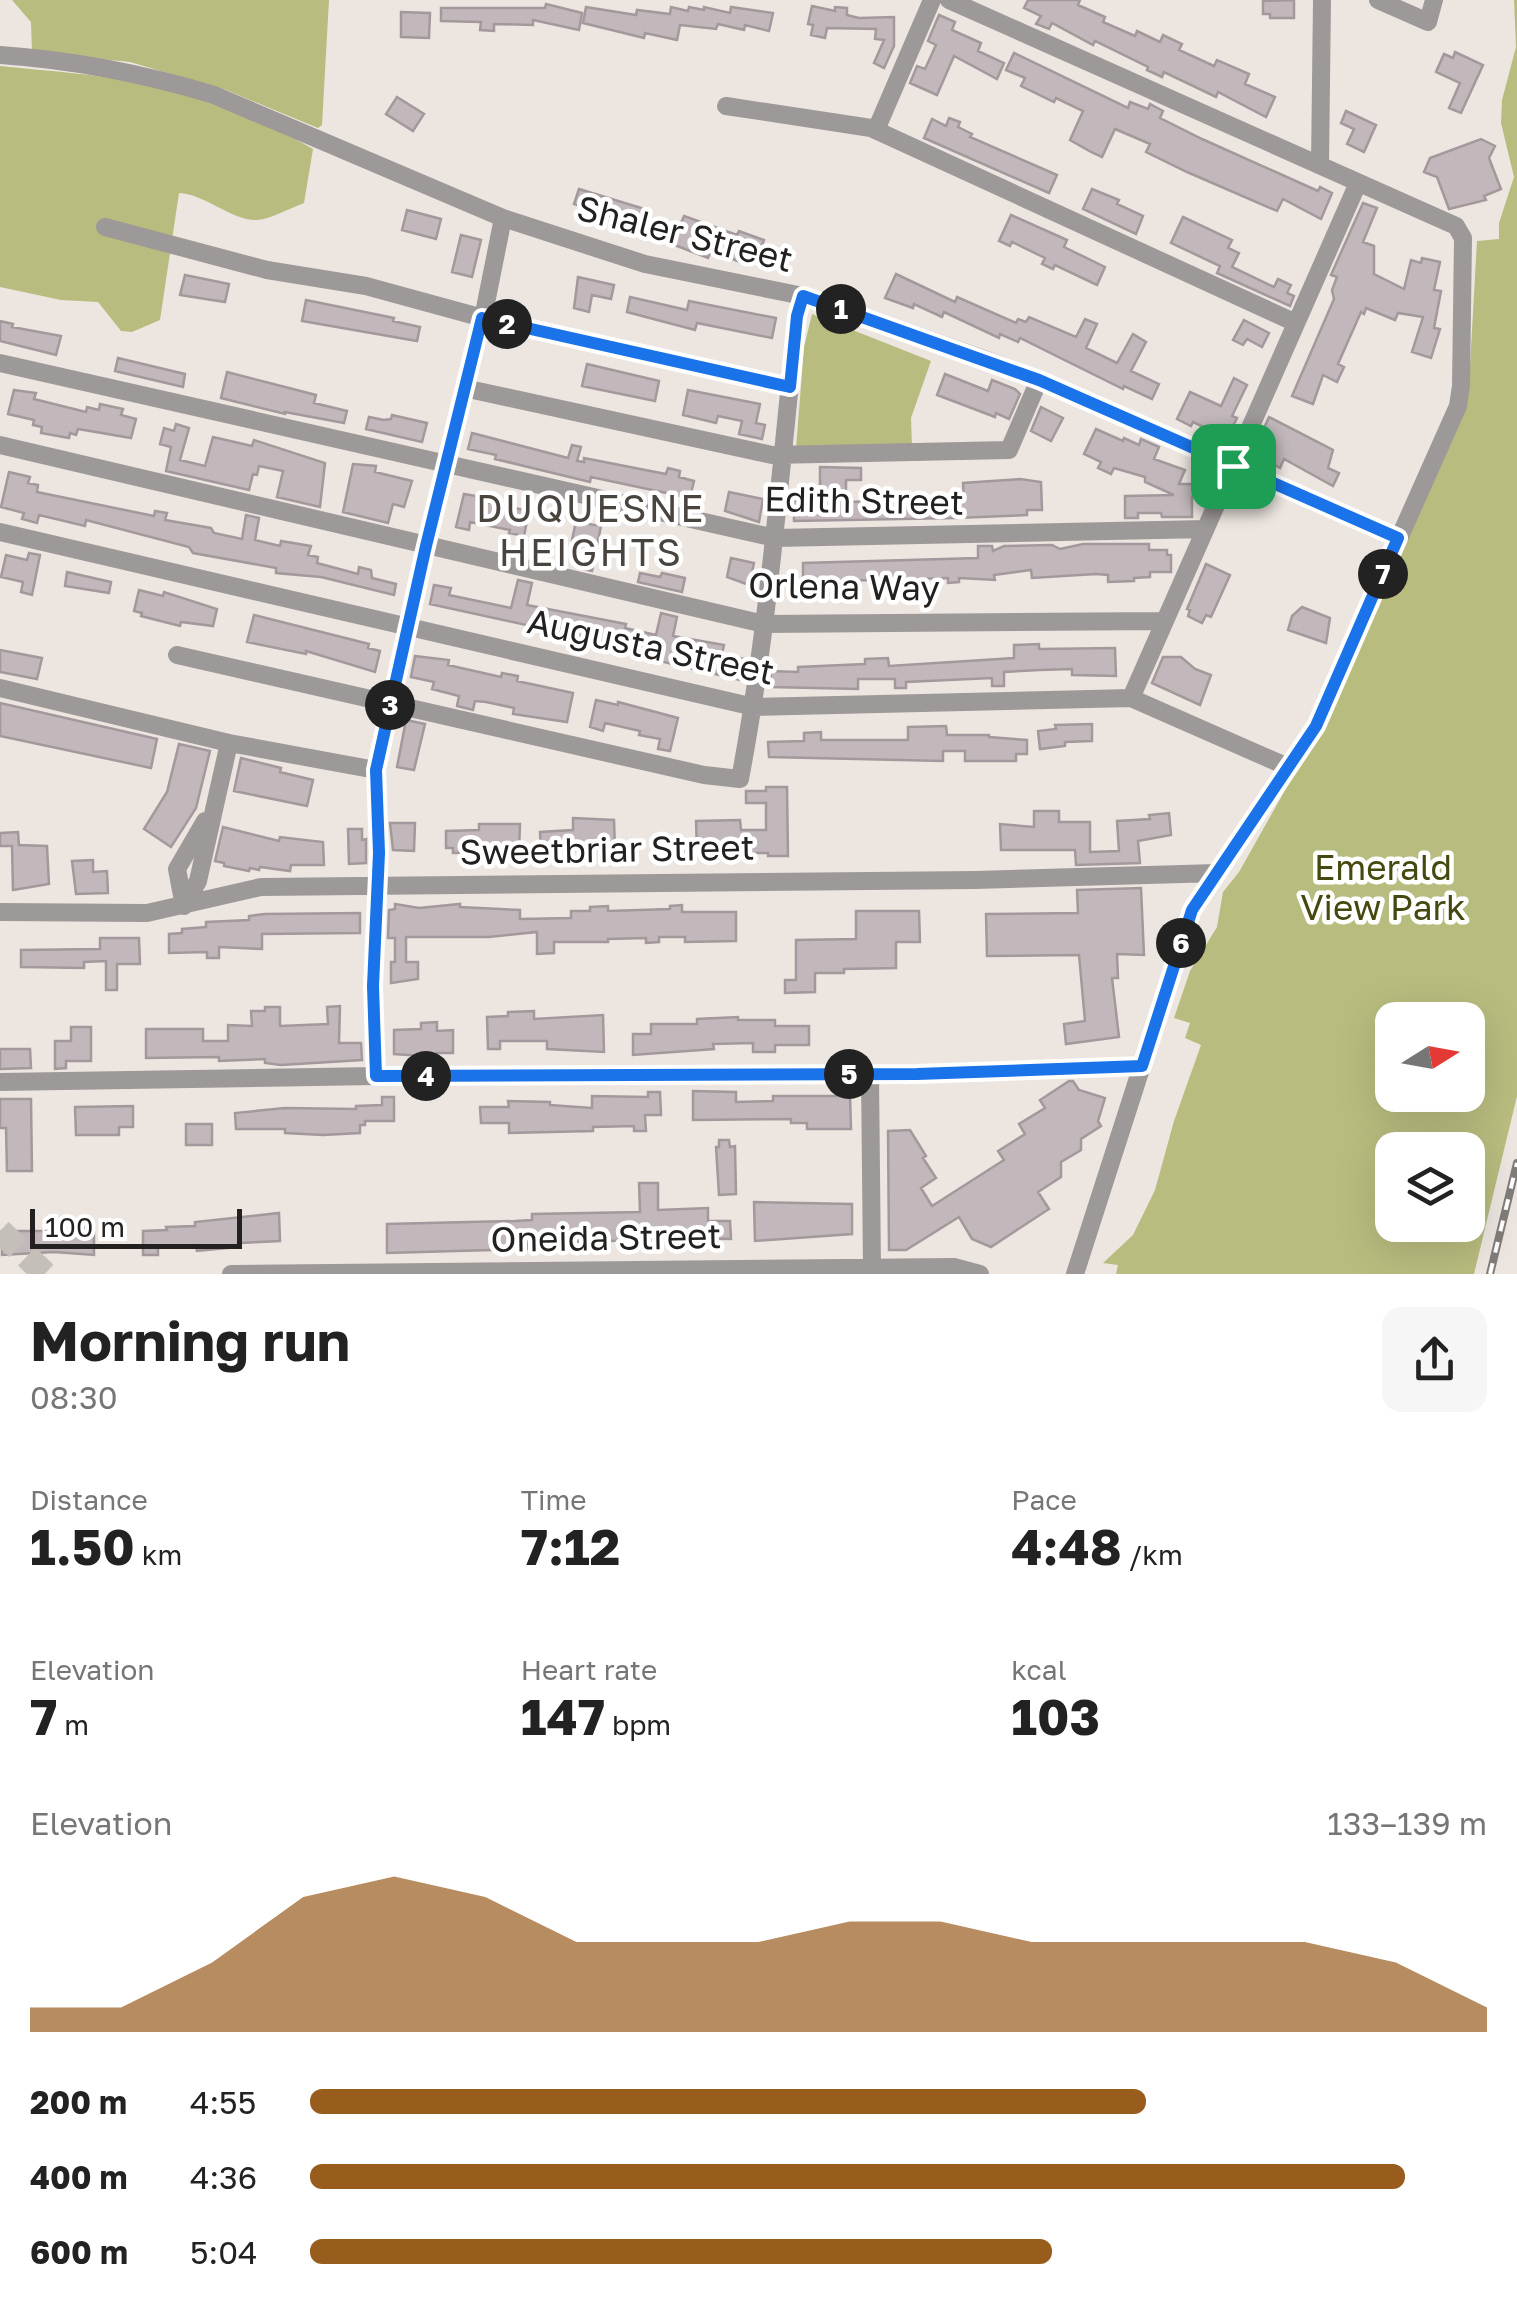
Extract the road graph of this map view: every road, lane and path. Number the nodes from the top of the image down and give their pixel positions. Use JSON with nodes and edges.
{"nodes":[{"id":1,"x":932,"y":0,"type":"edge"},
{"id":2,"x":949,"y":0,"type":"edge"},
{"id":3,"x":1322,"y":0,"type":"edge"},
{"id":4,"x":1378,"y":0,"type":"edge"},
{"id":5,"x":1434,"y":0,"type":"edge"},
{"id":6,"x":0,"y":54,"type":"edge"},
{"id":7,"x":726,"y":106,"type":"dead end"},
{"id":8,"x":876,"y":130,"type":"junction"},
{"id":9,"x":1320,"y":165,"type":"junction"},
{"id":10,"x":1358,"y":183,"type":"junction"},
{"id":11,"x":503,"y":218,"type":"junction"},
{"id":12,"x":105,"y":228,"type":"dead end"},
{"id":13,"x":803,"y":296,"type":"junction"},
{"id":14,"x":482,"y":318,"type":"junction"},
{"id":15,"x":1296,"y":324,"type":"junction"},
{"id":16,"x":0,"y":363,"type":"edge"},
{"id":17,"x":1039,"y":380,"type":"junction"},
{"id":18,"x":790,"y":387,"type":"junction"},
{"id":19,"x":464,"y":388,"type":"junction"},
{"id":20,"x":0,"y":445,"type":"edge"},
{"id":21,"x":784,"y":456,"type":"junction"},
{"id":22,"x":446,"y":462,"type":"junction"},
{"id":23,"x":1233,"y":466,"type":"junction"},
{"id":24,"x":1205,"y":529,"type":"junction"},
{"id":25,"x":0,"y":532,"type":"edge"},
{"id":26,"x":775,"y":538,"type":"junction"},
{"id":27,"x":1398,"y":538,"type":"junction"},
{"id":28,"x":426,"y":546,"type":"junction"},
{"id":29,"x":1165,"y":620,"type":"junction"},
{"id":30,"x":764,"y":624,"type":"junction"},
{"id":31,"x":410,"y":627,"type":"junction"},
{"id":32,"x":177,"y":655,"type":"dead end"},
{"id":33,"x":0,"y":688,"type":"edge"},
{"id":34,"x":1131,"y":698,"type":"junction"},
{"id":35,"x":390,"y":702,"type":"junction"},
{"id":36,"x":754,"y":706,"type":"junction"},
{"id":37,"x":229,"y":743,"type":"junction"},
{"id":38,"x":1288,"y":767,"type":"junction"},
{"id":39,"x":376,"y":770,"type":"junction"},
{"id":40,"x":1217,"y":872,"type":"junction"},
{"id":41,"x":377,"y":885,"type":"junction"},
{"id":42,"x":184,"y":906,"type":"junction"},
{"id":43,"x":0,"y":912,"type":"edge"},
{"id":44,"x":1142,"y":1066,"type":"junction"},
{"id":45,"x":870,"y":1075,"type":"junction"},
{"id":46,"x":376,"y":1076,"type":"junction"},
{"id":47,"x":0,"y":1082,"type":"edge"},
{"id":48,"x":872,"y":1269,"type":"junction"},
{"id":49,"x":626,"y":1272,"type":"edge"},
{"id":50,"x":232,"y":1274,"type":"edge"},
{"id":51,"x":293,"y":1274,"type":"edge"},
{"id":52,"x":980,"y":1274,"type":"edge"},
{"id":53,"x":1075,"y":1274,"type":"edge"}],
"edges":[{"from":1,"to":8,"type":"street"},
{"from":2,"to":9,"type":"street"},
{"from":3,"to":9,"type":"street"},
{"from":4,"to":5,"type":"street"},
{"from":6,"to":11,"type":"street","name":"Shaler Street"},
{"from":7,"to":8,"type":"street"},
{"from":8,"to":15,"type":"street"},
{"from":9,"to":10,"type":"street"},
{"from":10,"to":15,"type":"street"},
{"from":10,"to":27,"type":"street"},
{"from":11,"to":13,"type":"street","name":"Shaler Street"},
{"from":11,"to":14,"type":"street"},
{"from":12,"to":14,"type":"street"},
{"from":13,"to":17,"type":"street","name":"Shaler Street"},
{"from":13,"to":18,"type":"street"},
{"from":14,"to":18,"type":"street"},
{"from":14,"to":19,"type":"street"},
{"from":15,"to":23,"type":"street"},
{"from":16,"to":22,"type":"street","name":"Edith Street"},
{"from":17,"to":21,"type":"street"},
{"from":17,"to":23,"type":"street","name":"Shaler Street"},
{"from":18,"to":21,"type":"street"},
{"from":19,"to":21,"type":"street"},
{"from":19,"to":22,"type":"street"},
{"from":20,"to":28,"type":"street","name":"Orlena Way"},
{"from":21,"to":26,"type":"street"},
{"from":22,"to":26,"type":"street","name":"Edith Street"},
{"from":22,"to":28,"type":"street"},
{"from":23,"to":24,"type":"street"},
{"from":23,"to":27,"type":"street","name":"Shaler Street"},
{"from":24,"to":26,"type":"street","name":"Edith Street"},
{"from":24,"to":29,"type":"street"},
{"from":25,"to":31,"type":"street","name":"Augusta Street"},
{"from":26,"to":30,"type":"street"},
{"from":27,"to":38,"type":"street"},
{"from":28,"to":30,"type":"street","name":"Orlena Way"},
{"from":28,"to":31,"type":"street"},
{"from":29,"to":30,"type":"street","name":"Orlena Way"},
{"from":29,"to":34,"type":"street"},
{"from":30,"to":36,"type":"street"},
{"from":31,"to":35,"type":"street"},
{"from":31,"to":36,"type":"street","name":"Augusta Street"},
{"from":32,"to":35,"type":"street"},
{"from":33,"to":37,"type":"street"},
{"from":34,"to":36,"type":"street","name":"Augusta Street"},
{"from":34,"to":38,"type":"street","name":"Augusta Street"},
{"from":35,"to":36,"type":"street"},
{"from":35,"to":39,"type":"street"},
{"from":37,"to":39,"type":"street"},
{"from":37,"to":42,"type":"street"},
{"from":38,"to":40,"type":"street"},
{"from":39,"to":41,"type":"street"},
{"from":40,"to":41,"type":"street","name":"Sweetbriar Street"},
{"from":40,"to":44,"type":"street"},
{"from":41,"to":42,"type":"street","name":"Sweetbriar Street"},
{"from":41,"to":46,"type":"street"},
{"from":42,"to":43,"type":"street","name":"Sweetbriar Street"},
{"from":44,"to":45,"type":"street"},
{"from":44,"to":53,"type":"street"},
{"from":45,"to":46,"type":"street"},
{"from":45,"to":48,"type":"street"},
{"from":46,"to":47,"type":"street"},
{"from":48,"to":49,"type":"street","name":"Oneida Street"},
{"from":48,"to":52,"type":"street","name":"Oneida Street"},
{"from":49,"to":51,"type":"street","name":"Oneida Street"},
{"from":50,"to":51,"type":"street","name":"Oneida Street"}]}
